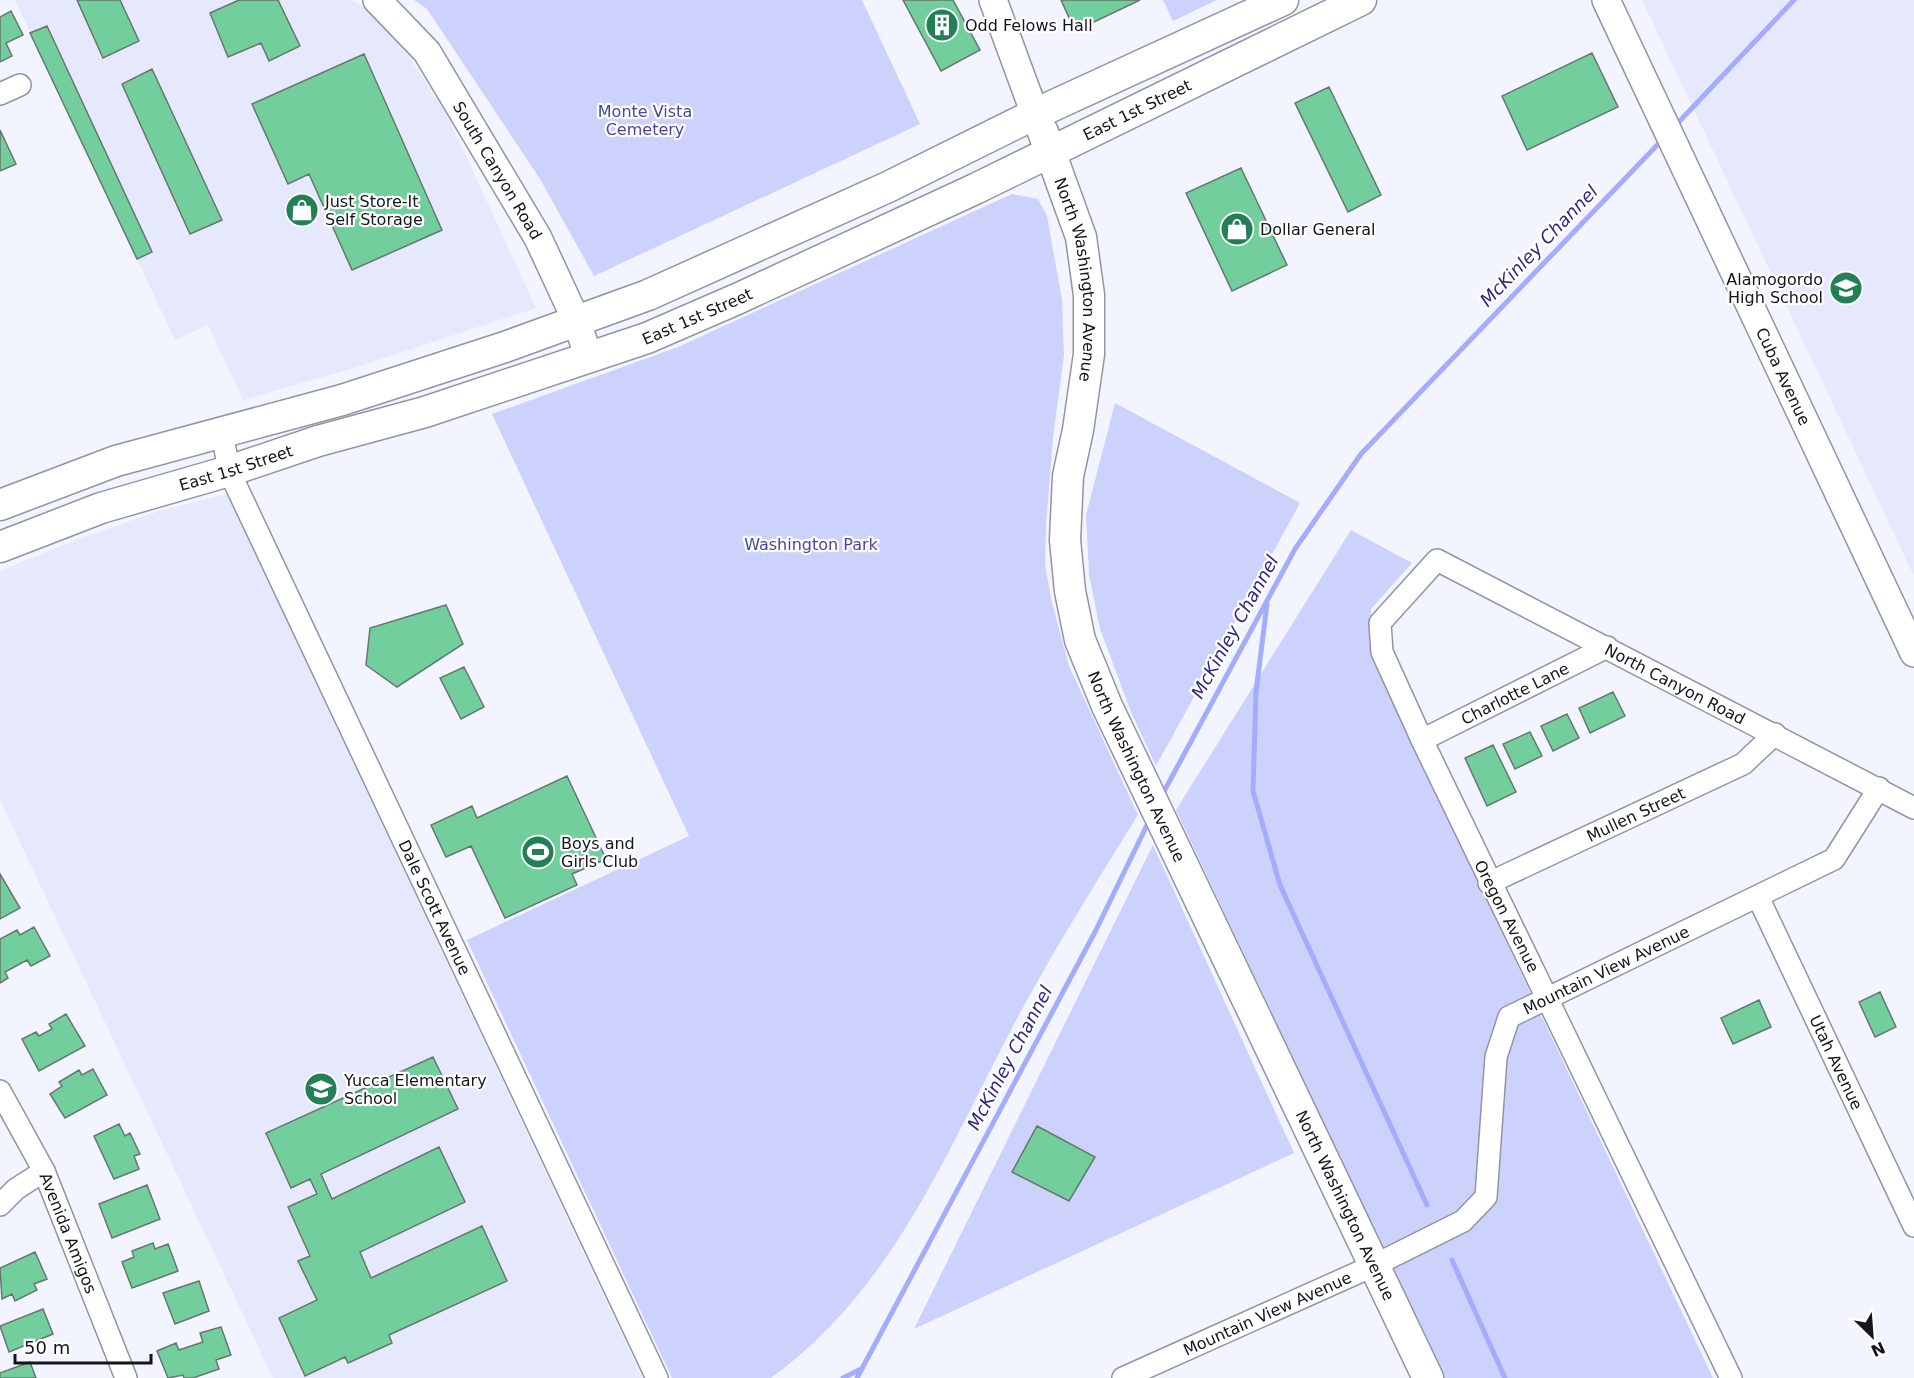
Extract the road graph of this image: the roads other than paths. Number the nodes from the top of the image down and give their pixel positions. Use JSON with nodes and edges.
{"nodes":[{"id":1,"x":377,"y":0,"type":"edge"},
{"id":2,"x":993,"y":0,"type":"edge"},
{"id":3,"x":1283,"y":0,"type":"edge"},
{"id":4,"x":1361,"y":0,"type":"edge"},
{"id":5,"x":1606,"y":0,"type":"edge"},
{"id":6,"x":20,"y":85,"type":"dead end"},
{"id":7,"x":0,"y":94,"type":"edge"},
{"id":8,"x":1035,"y":114,"type":"junction"},
{"id":9,"x":1050,"y":150,"type":"junction"},
{"id":10,"x":577,"y":322,"type":"junction"},
{"id":11,"x":589,"y":358,"type":"junction"},
{"id":12,"x":222,"y":432,"type":"junction"},
{"id":13,"x":229,"y":471,"type":"junction"},
{"id":14,"x":0,"y":505,"type":"edge"},
{"id":15,"x":0,"y":548,"type":"edge"},
{"id":16,"x":1437,"y":560,"type":"joint"},
{"id":17,"x":1606,"y":647,"type":"junction"},
{"id":18,"x":1914,"y":653,"type":"edge"},
{"id":19,"x":1775,"y":735,"type":"junction"},
{"id":20,"x":1422,"y":740,"type":"junction"},
{"id":21,"x":1879,"y":788,"type":"junction"},
{"id":22,"x":1914,"y":808,"type":"edge"},
{"id":23,"x":1490,"y":883,"type":"junction"},
{"id":24,"x":1758,"y":897,"type":"junction"},
{"id":25,"x":1548,"y":998,"type":"junction"},
{"id":26,"x":0,"y":1091,"type":"edge"},
{"id":27,"x":44,"y":1171,"type":"junction"},
{"id":28,"x":0,"y":1205,"type":"edge"},
{"id":29,"x":1914,"y":1226,"type":"edge"},
{"id":30,"x":1375,"y":1265,"type":"junction"},
{"id":31,"x":126,"y":1378,"type":"edge"},
{"id":32,"x":657,"y":1378,"type":"edge"},
{"id":33,"x":1123,"y":1378,"type":"edge"},
{"id":34,"x":1428,"y":1378,"type":"edge"},
{"id":35,"x":1731,"y":1378,"type":"edge"}],
"edges":[{"from":1,"to":10,"type":"street","name":"South Canyon Road"},
{"from":2,"to":8,"type":"street"},
{"from":3,"to":8,"type":"main road"},
{"from":4,"to":9,"type":"main road","name":"East 1st Street"},
{"from":5,"to":18,"type":"street","name":"Cuba Avenue"},
{"from":6,"to":7,"type":"street"},
{"from":8,"to":9,"type":"main road","name":"North Washington Avenue"},
{"from":8,"to":10,"type":"main road"},
{"from":9,"to":11,"type":"main road","name":"East 1st Street"},
{"from":9,"to":30,"type":"main road","name":"North Washington Avenue"},
{"from":10,"to":11,"type":"street","name":"South Canyon Road"},
{"from":10,"to":12,"type":"main road"},
{"from":11,"to":13,"type":"main road","name":"East 1st Street"},
{"from":12,"to":13,"type":"street","name":"Dale Scott Avenue"},
{"from":12,"to":14,"type":"main road"},
{"from":13,"to":15,"type":"main road","name":"East 1st Street"},
{"from":13,"to":32,"type":"street","name":"Dale Scott Avenue"},
{"from":16,"to":17,"type":"street","name":"North Canyon Road"},
{"from":16,"to":20,"type":"street","name":"Oregon Avenue"},
{"from":17,"to":19,"type":"street","name":"North Canyon Road"},
{"from":17,"to":20,"type":"street","name":"Charlotte Lane"},
{"from":19,"to":21,"type":"street","name":"North Canyon Road"},
{"from":19,"to":23,"type":"street","name":"Mullen Street"},
{"from":20,"to":23,"type":"street","name":"Oregon Avenue"},
{"from":21,"to":22,"type":"street","name":"North Canyon Road"},
{"from":21,"to":24,"type":"street","name":"Mountain View Avenue"},
{"from":23,"to":25,"type":"street","name":"Oregon Avenue"},
{"from":24,"to":25,"type":"street","name":"Mountain View Avenue"},
{"from":24,"to":29,"type":"street","name":"Utah Avenue"},
{"from":25,"to":30,"type":"street","name":"Mountain View Avenue"},
{"from":25,"to":35,"type":"street","name":"Oregon Avenue"},
{"from":26,"to":27,"type":"street","name":"Avenida Amigos"},
{"from":27,"to":28,"type":"street"},
{"from":27,"to":31,"type":"street","name":"Avenida Amigos"},
{"from":30,"to":33,"type":"street","name":"Mountain View Avenue"},
{"from":30,"to":34,"type":"main road","name":"North Washington Avenue"}]}
